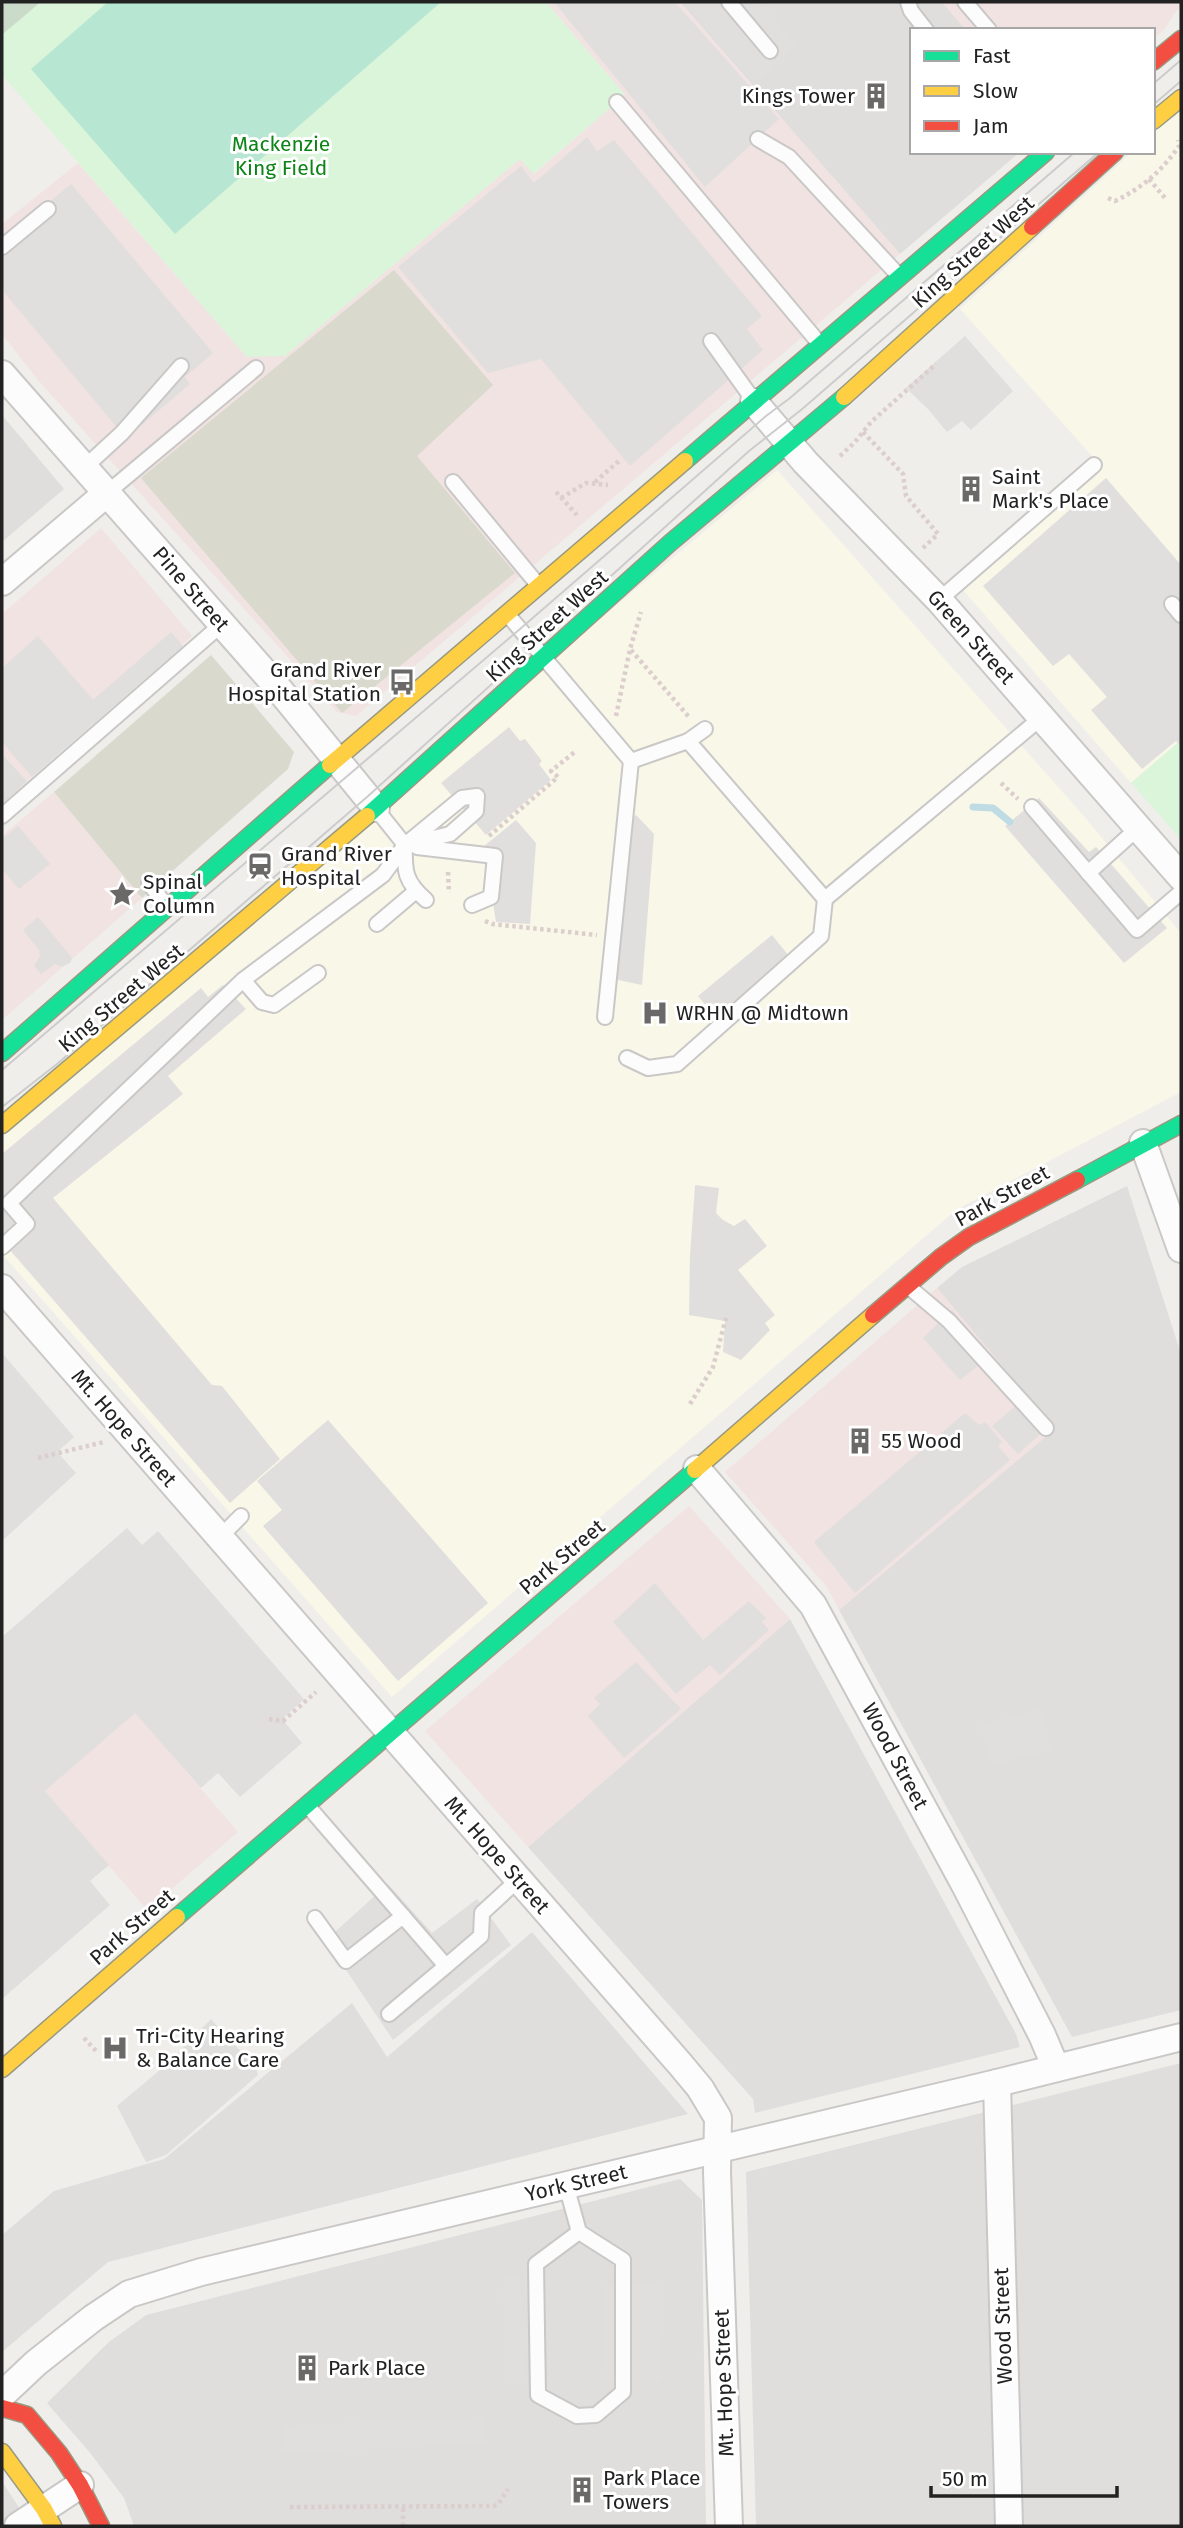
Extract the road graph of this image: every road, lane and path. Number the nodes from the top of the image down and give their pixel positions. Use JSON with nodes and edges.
{"nodes":[{"id":1,"x":729,"y":2,"type":"edge"},
{"id":2,"x":908,"y":2,"type":"edge"},
{"id":3,"x":965,"y":2,"type":"edge"},
{"id":4,"x":924,"y":28,"type":"edge"},
{"id":5,"x":987,"y":28,"type":"edge"},
{"id":6,"x":1181,"y":39,"type":"edge"},
{"id":7,"x":771,"y":51,"type":"dead end"},
{"id":8,"x":1155,"y":60,"type":"edge"},
{"id":9,"x":1181,"y":98,"type":"edge"},
{"id":10,"x":617,"y":102,"type":"dead end"},
{"id":11,"x":1155,"y":119,"type":"edge"},
{"id":12,"x":758,"y":139,"type":"dead end"},
{"id":13,"x":1179,"y":146,"type":"dead end"},
{"id":14,"x":1113,"y":154,"type":"edge"},
{"id":15,"x":1027,"y":158,"type":"edge"},
{"id":16,"x":1149,"y":179,"type":"junction"},
{"id":17,"x":1165,"y":198,"type":"dead end"},
{"id":18,"x":1115,"y":201,"type":"dead end"},
{"id":19,"x":48,"y":209,"type":"dead end"},
{"id":20,"x":2,"y":247,"type":"edge"},
{"id":21,"x":901,"y":278,"type":"junction"},
{"id":22,"x":711,"y":341,"type":"dead end"},
{"id":23,"x":822,"y":346,"type":"junction"},
{"id":24,"x":936,"y":364,"type":"dead end"},
{"id":25,"x":181,"y":366,"type":"dead end"},
{"id":26,"x":257,"y":368,"type":"dead end"},
{"id":27,"x":2,"y":374,"type":"edge"},
{"id":28,"x":754,"y":402,"type":"junction"},
{"id":29,"x":863,"y":432,"type":"junction"},
{"id":30,"x":789,"y":443,"type":"junction"},
{"id":31,"x":840,"y":456,"type":"dead end"},
{"id":32,"x":620,"y":460,"type":"dead end"},
{"id":33,"x":1094,"y":465,"type":"dead end"},
{"id":34,"x":85,"y":467,"type":"junction"},
{"id":35,"x":453,"y":482,"type":"dead end"},
{"id":36,"x":594,"y":482,"type":"junction"},
{"id":37,"x":556,"y":492,"type":"dead end"},
{"id":38,"x":617,"y":492,"type":"dead end"},
{"id":39,"x":107,"y":493,"type":"junction"},
{"id":40,"x":561,"y":498,"type":"junction"},
{"id":41,"x":583,"y":522,"type":"dead end"},
{"id":42,"x":923,"y":548,"type":"dead end"},
{"id":43,"x":2,"y":582,"type":"edge"},
{"id":44,"x":540,"y":586,"type":"junction"},
{"id":45,"x":939,"y":600,"type":"junction"},
{"id":46,"x":643,"y":604,"type":"dead end"},
{"id":47,"x":507,"y":614,"type":"junction"},
{"id":48,"x":222,"y":624,"type":"junction"},
{"id":49,"x":630,"y":649,"type":"junction"},
{"id":50,"x":544,"y":657,"type":"junction"},
{"id":51,"x":616,"y":717,"type":"dead end"},
{"id":52,"x":1042,"y":717,"type":"junction"},
{"id":53,"x":692,"y":720,"type":"dead end"},
{"id":54,"x":705,"y":729,"type":"dead end"},
{"id":55,"x":688,"y":741,"type":"junction"},
{"id":56,"x":576,"y":751,"type":"dead end"},
{"id":57,"x":337,"y":759,"type":"junction"},
{"id":58,"x":631,"y":761,"type":"junction"},
{"id":59,"x":1032,"y":807,"type":"dead end"},
{"id":60,"x":376,"y":808,"type":"junction"},
{"id":61,"x":2,"y":817,"type":"edge"},
{"id":62,"x":1138,"y":828,"type":"junction"},
{"id":63,"x":485,"y":840,"type":"dead end"},
{"id":64,"x":405,"y":845,"type":"junction"},
{"id":65,"x":448,"y":872,"type":"dead end"},
{"id":66,"x":1088,"y":873,"type":"junction"},
{"id":67,"x":1181,"y":877,"type":"edge"},
{"id":68,"x":149,"y":883,"type":"dead end"},
{"id":69,"x":1181,"y":892,"type":"edge"},
{"id":70,"x":449,"y":893,"type":"dead end"},
{"id":71,"x":825,"y":899,"type":"junction"},
{"id":72,"x":168,"y":908,"type":"junction"},
{"id":73,"x":474,"y":911,"type":"joint"},
{"id":74,"x":377,"y":924,"type":"dead end"},
{"id":75,"x":585,"y":934,"type":"dead end"},
{"id":76,"x":318,"y":973,"type":"dead end"},
{"id":77,"x":243,"y":980,"type":"junction"},
{"id":78,"x":605,"y":1017,"type":"dead end"},
{"id":79,"x":2,"y":1053,"type":"edge"},
{"id":80,"x":627,"y":1058,"type":"dead end"},
{"id":81,"x":1181,"y":1124,"type":"edge"},
{"id":82,"x":2,"y":1125,"type":"edge"},
{"id":83,"x":1143,"y":1143,"type":"junction"},
{"id":84,"x":2,"y":1247,"type":"edge"},
{"id":85,"x":1181,"y":1249,"type":"edge"},
{"id":86,"x":908,"y":1286,"type":"junction"},
{"id":87,"x":2,"y":1288,"type":"edge"},
{"id":88,"x":727,"y":1314,"type":"dead end"},
{"id":89,"x":690,"y":1404,"type":"dead end"},
{"id":90,"x":1046,"y":1428,"type":"dead end"},
{"id":91,"x":105,"y":1442,"type":"dead end"},
{"id":92,"x":38,"y":1458,"type":"dead end"},
{"id":93,"x":697,"y":1469,"type":"junction"},
{"id":94,"x":241,"y":1516,"type":"dead end"},
{"id":95,"x":220,"y":1537,"type":"junction"},
{"id":96,"x":316,"y":1692,"type":"dead end"},
{"id":97,"x":269,"y":1719,"type":"dead end"},
{"id":98,"x":390,"y":1731,"type":"junction"},
{"id":99,"x":306,"y":1804,"type":"junction"},
{"id":100,"x":519,"y":1879,"type":"junction"},
{"id":101,"x":403,"y":1916,"type":"junction"},
{"id":102,"x":315,"y":1918,"type":"dead end"},
{"id":103,"x":446,"y":1966,"type":"junction"},
{"id":104,"x":388,"y":2014,"type":"dead end"},
{"id":105,"x":76,"y":2030,"type":"dead end"},
{"id":106,"x":1181,"y":2037,"type":"edge"},
{"id":107,"x":98,"y":2053,"type":"dead end"},
{"id":108,"x":1056,"y":2068,"type":"junction"},
{"id":109,"x":2,"y":2069,"type":"edge"},
{"id":110,"x":997,"y":2083,"type":"junction"},
{"id":111,"x":717,"y":2150,"type":"junction"},
{"id":112,"x":566,"y":2185,"type":"junction"},
{"id":113,"x":579,"y":2232,"type":"junction"},
{"id":114,"x":2,"y":2395,"type":"edge"},
{"id":115,"x":2,"y":2409,"type":"edge"},
{"id":116,"x":2,"y":2452,"type":"edge"},
{"id":117,"x":80,"y":2485,"type":"junction"},
{"id":118,"x":508,"y":2489,"type":"dead end"},
{"id":119,"x":403,"y":2506,"type":"junction"},
{"id":120,"x":290,"y":2507,"type":"dead end"},
{"id":121,"x":48,"y":2517,"type":"edge"},
{"id":122,"x":18,"y":2526,"type":"edge"},
{"id":123,"x":101,"y":2526,"type":"edge"},
{"id":124,"x":403,"y":2526,"type":"edge"},
{"id":125,"x":729,"y":2526,"type":"edge"},
{"id":126,"x":1009,"y":2526,"type":"edge"}],
"edges":[{"from":1,"to":7,"type":"lane"},
{"from":2,"to":4,"type":"lane"},
{"from":3,"to":5,"type":"lane"},
{"from":6,"to":8,"type":"main road"},
{"from":9,"to":11,"type":"main road"},
{"from":10,"to":23,"type":"lane"},
{"from":12,"to":21,"type":"lane"},
{"from":13,"to":16,"type":"path"},
{"from":14,"to":30,"type":"main road","name":"King Street West"},
{"from":15,"to":21,"type":"main road","name":"King Street West"},
{"from":16,"to":17,"type":"path"},
{"from":16,"to":18,"type":"path"},
{"from":19,"to":20,"type":"lane"},
{"from":21,"to":23,"type":"main road","name":"King Street West"},
{"from":22,"to":28,"type":"lane"},
{"from":23,"to":28,"type":"main road","name":"King Street West"},
{"from":24,"to":29,"type":"path"},
{"from":25,"to":34,"type":"lane"},
{"from":26,"to":39,"type":"lane"},
{"from":27,"to":34,"type":"street","name":"Pine Street"},
{"from":28,"to":30,"type":"street","name":"Green Street"},
{"from":28,"to":44,"type":"main road","name":"King Street West"},
{"from":29,"to":31,"type":"path"},
{"from":29,"to":42,"type":"path"},
{"from":30,"to":45,"type":"street","name":"Green Street"},
{"from":30,"to":50,"type":"main road","name":"King Street West"},
{"from":32,"to":36,"type":"path"},
{"from":33,"to":45,"type":"lane"},
{"from":34,"to":39,"type":"street","name":"Pine Street"},
{"from":35,"to":44,"type":"lane"},
{"from":36,"to":38,"type":"path"},
{"from":36,"to":40,"type":"path"},
{"from":37,"to":40,"type":"path"},
{"from":39,"to":43,"type":"street"},
{"from":39,"to":48,"type":"street","name":"Pine Street"},
{"from":40,"to":41,"type":"path"},
{"from":44,"to":47,"type":"main road","name":"King Street West"},
{"from":45,"to":52,"type":"street","name":"Green Street"},
{"from":46,"to":49,"type":"path"},
{"from":47,"to":50,"type":"lane"},
{"from":47,"to":57,"type":"main road","name":"King Street West"},
{"from":48,"to":57,"type":"street","name":"Pine Street"},
{"from":48,"to":61,"type":"lane"},
{"from":49,"to":51,"type":"path"},
{"from":49,"to":53,"type":"path"},
{"from":50,"to":58,"type":"lane"},
{"from":50,"to":60,"type":"main road","name":"King Street West"},
{"from":52,"to":62,"type":"street","name":"Green Street"},
{"from":52,"to":71,"type":"lane"},
{"from":54,"to":55,"type":"lane"},
{"from":55,"to":58,"type":"lane"},
{"from":55,"to":71,"type":"lane"},
{"from":56,"to":63,"type":"path"},
{"from":57,"to":60,"type":"street","name":"Pine Street"},
{"from":57,"to":72,"type":"main road","name":"King Street West"},
{"from":58,"to":78,"type":"lane"},
{"from":59,"to":66,"type":"lane"},
{"from":60,"to":64,"type":"lane"},
{"from":60,"to":82,"type":"main road","name":"King Street West"},
{"from":62,"to":66,"type":"lane"},
{"from":62,"to":67,"type":"street","name":"Green Street"},
{"from":64,"to":64,"type":"lane"},
{"from":64,"to":73,"type":"lane"},
{"from":64,"to":74,"type":"lane"},
{"from":64,"to":77,"type":"lane"},
{"from":65,"to":70,"type":"path"},
{"from":66,"to":69,"type":"lane"},
{"from":68,"to":72,"type":"lane"},
{"from":71,"to":80,"type":"lane"},
{"from":72,"to":79,"type":"main road","name":"King Street West"},
{"from":73,"to":75,"type":"path"},
{"from":76,"to":77,"type":"lane"},
{"from":77,"to":84,"type":"lane"},
{"from":81,"to":83,"type":"main road","name":"Park Street"},
{"from":83,"to":85,"type":"street"},
{"from":83,"to":86,"type":"main road","name":"Park Street"},
{"from":86,"to":90,"type":"lane"},
{"from":86,"to":93,"type":"main road","name":"Park Street"},
{"from":87,"to":95,"type":"street","name":"Mt. Hope Street"},
{"from":88,"to":89,"type":"path"},
{"from":91,"to":92,"type":"path"},
{"from":93,"to":98,"type":"main road","name":"Park Street"},
{"from":93,"to":108,"type":"street","name":"Wood Street"},
{"from":94,"to":95,"type":"lane"},
{"from":95,"to":98,"type":"street","name":"Mt. Hope Street"},
{"from":96,"to":97,"type":"path"},
{"from":98,"to":99,"type":"main road","name":"Park Street"},
{"from":98,"to":100,"type":"street","name":"Mt. Hope Street"},
{"from":99,"to":101,"type":"lane"},
{"from":99,"to":109,"type":"main road","name":"Park Street"},
{"from":100,"to":103,"type":"lane"},
{"from":100,"to":111,"type":"street","name":"Mt. Hope Street"},
{"from":101,"to":102,"type":"lane"},
{"from":101,"to":103,"type":"lane"},
{"from":103,"to":104,"type":"lane"},
{"from":105,"to":107,"type":"path"},
{"from":106,"to":108,"type":"street","name":"York Street"},
{"from":108,"to":110,"type":"street","name":"York Street"},
{"from":110,"to":111,"type":"street","name":"York Street"},
{"from":110,"to":126,"type":"street","name":"Wood Street"},
{"from":111,"to":112,"type":"street","name":"York Street"},
{"from":111,"to":125,"type":"street","name":"Mt. Hope Street"},
{"from":112,"to":113,"type":"lane"},
{"from":112,"to":114,"type":"street","name":"York Street"},
{"from":113,"to":113,"type":"lane"},
{"from":115,"to":117,"type":"main road"},
{"from":116,"to":121,"type":"main road"},
{"from":117,"to":121,"type":"street"},
{"from":117,"to":123,"type":"main road"},
{"from":118,"to":119,"type":"path"},
{"from":119,"to":120,"type":"path"},
{"from":119,"to":124,"type":"path"},
{"from":121,"to":122,"type":"street"}]}
